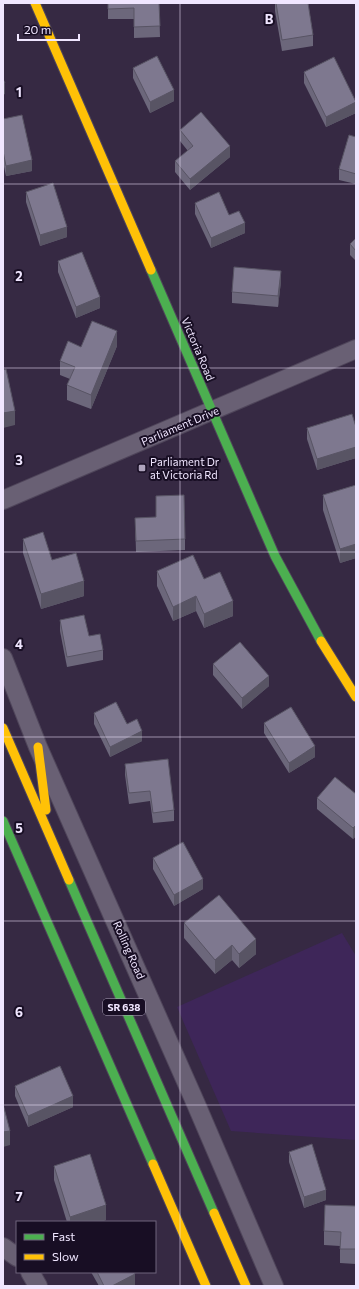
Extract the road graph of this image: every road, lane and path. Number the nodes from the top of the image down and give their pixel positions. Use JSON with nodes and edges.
{"nodes":[{"id":1,"x":35,"y":3,"type":"edge"},
{"id":2,"x":356,"y":349,"type":"edge"},
{"id":3,"x":212,"y":412,"type":"junction"},
{"id":4,"x":3,"y":500,"type":"edge"},
{"id":5,"x":3,"y":658,"type":"edge"},
{"id":6,"x":356,"y":697,"type":"edge"},
{"id":7,"x":3,"y":728,"type":"edge"},
{"id":8,"x":38,"y":747,"type":"junction"},
{"id":9,"x":3,"y":821,"type":"edge"},
{"id":10,"x":50,"y":835,"type":"junction"},
{"id":11,"x":3,"y":1247,"type":"edge"},
{"id":12,"x":16,"y":1256,"type":"edge"},
{"id":13,"x":31,"y":1273,"type":"edge"},
{"id":14,"x":38,"y":1286,"type":"edge"},
{"id":15,"x":206,"y":1286,"type":"edge"},
{"id":16,"x":246,"y":1286,"type":"edge"},
{"id":17,"x":274,"y":1286,"type":"edge"}],
"edges":[{"from":1,"to":3,"type":"main road","name":"Victoria Road"},
{"from":2,"to":3,"type":"street","name":"Parliament Drive"},
{"from":3,"to":4,"type":"street","name":"Parliament Drive"},
{"from":3,"to":6,"type":"main road","name":"Victoria Road"},
{"from":5,"to":8,"type":"street","name":"Rolling Road"},
{"from":7,"to":10,"type":"main road","number":"SR 638"},
{"from":8,"to":10,"type":"main road"},
{"from":8,"to":17,"type":"street","name":"Rolling Road"},
{"from":9,"to":15,"type":"main road","number":"SR 638"},
{"from":10,"to":16,"type":"main road","number":"SR 638"},
{"from":11,"to":12,"type":"street"},
{"from":13,"to":14,"type":"street"}]}
